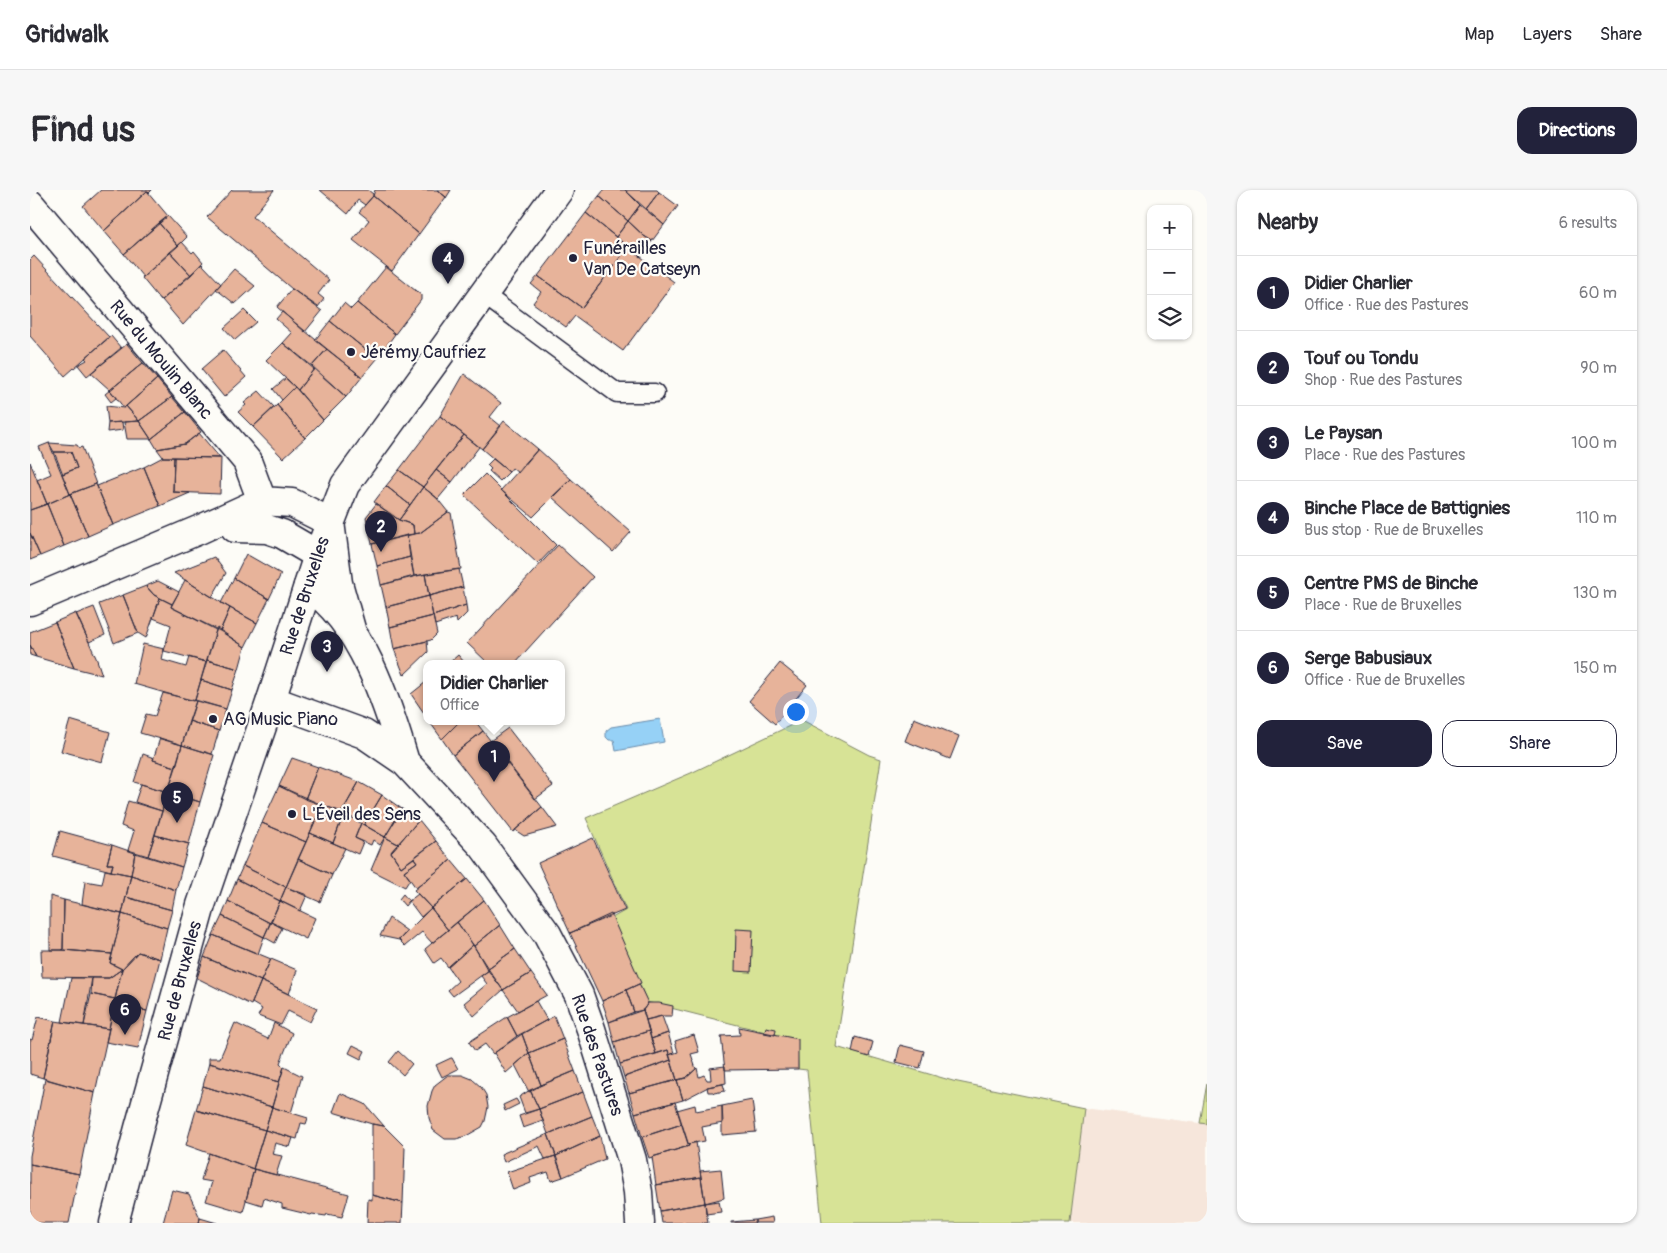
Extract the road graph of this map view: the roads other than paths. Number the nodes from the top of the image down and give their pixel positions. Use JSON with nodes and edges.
{"nodes":[{"id":1,"x":559,"y":190,"type":"edge"},
{"id":2,"x":30,"y":204,"type":"edge"},
{"id":3,"x":484,"y":294,"type":"junction"},
{"id":4,"x":655,"y":393,"type":"dead end"},
{"id":5,"x":262,"y":501,"type":"junction"},
{"id":6,"x":330,"y":522,"type":"junction"},
{"id":7,"x":253,"y":528,"type":"junction"},
{"id":8,"x":201,"y":529,"type":"junction"},
{"id":9,"x":318,"y":555,"type":"junction"},
{"id":10,"x":308,"y":586,"type":"junction"},
{"id":11,"x":30,"y":601,"type":"edge"},
{"id":12,"x":351,"y":629,"type":"junction"},
{"id":13,"x":271,"y":700,"type":"junction"},
{"id":14,"x":405,"y":762,"type":"junction"},
{"id":15,"x":114,"y":1223,"type":"edge"},
{"id":16,"x":640,"y":1223,"type":"edge"}],
"edges":[{"from":1,"to":3,"type":"street","name":"Rue de Bruxelles"},
{"from":2,"to":5,"type":"street","name":"Rue du Moulin Blanc"},
{"from":3,"to":4,"type":"lane"},
{"from":3,"to":6,"type":"street","name":"Rue de Bruxelles"},
{"from":5,"to":6,"type":"street"},
{"from":5,"to":7,"type":"street"},
{"from":5,"to":8,"type":"street"},
{"from":6,"to":9,"type":"street","name":"Rue de Bruxelles"},
{"from":6,"to":12,"type":"street","name":"Rue des Pastures"},
{"from":7,"to":8,"type":"street"},
{"from":7,"to":9,"type":"street"},
{"from":8,"to":11,"type":"street"},
{"from":9,"to":10,"type":"street","name":"Rue de Bruxelles"},
{"from":10,"to":12,"type":"street","name":"Rue des Pastures"},
{"from":10,"to":13,"type":"street","name":"Rue de Bruxelles"},
{"from":12,"to":14,"type":"street","name":"Rue des Pastures"},
{"from":13,"to":14,"type":"street","name":"Rue des Pastures"},
{"from":13,"to":15,"type":"street","name":"Rue de Bruxelles"},
{"from":14,"to":16,"type":"street","name":"Rue des Pastures"}]}
